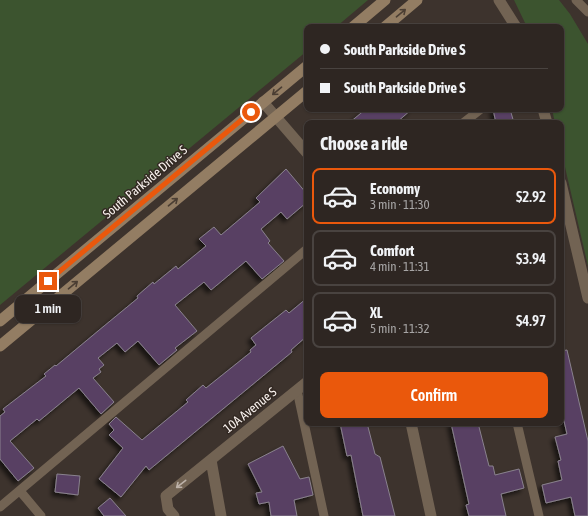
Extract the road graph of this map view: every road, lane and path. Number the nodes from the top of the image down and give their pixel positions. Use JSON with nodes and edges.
{"nodes":[{"id":1,"x":386,"y":0,"type":"edge"},
{"id":2,"x":417,"y":0,"type":"edge"},
{"id":3,"x":499,"y":0,"type":"edge"},
{"id":4,"x":576,"y":0,"type":"edge"},
{"id":5,"x":588,"y":12,"type":"edge"},
{"id":6,"x":357,"y":24,"type":"edge"},
{"id":7,"x":389,"y":24,"type":"edge"},
{"id":8,"x":514,"y":24,"type":"edge"},
{"id":9,"x":304,"y":68,"type":"edge"},
{"id":10,"x":304,"y":94,"type":"edge"},
{"id":11,"x":263,"y":102,"type":"junction"},
{"id":12,"x":477,"y":112,"type":"edge"},
{"id":13,"x":276,"y":117,"type":"junction"},
{"id":14,"x":467,"y":120,"type":"edge"},
{"id":15,"x":304,"y":150,"type":"edge"},
{"id":16,"x":564,"y":196,"type":"edge"},
{"id":17,"x":304,"y":251,"type":"edge"},
{"id":18,"x":588,"y":298,"type":"edge"},
{"id":19,"x":0,"y":321,"type":"edge"},
{"id":20,"x":0,"y":346,"type":"edge"},
{"id":21,"x":304,"y":384,"type":"edge"},
{"id":22,"x":296,"y":390,"type":"junction"},
{"id":23,"x":412,"y":426,"type":"edge"},
{"id":24,"x":518,"y":426,"type":"edge"},
{"id":25,"x":212,"y":460,"type":"junction"},
{"id":26,"x":20,"y":491,"type":"junction"},
{"id":27,"x":0,"y":507,"type":"edge"},
{"id":28,"x":41,"y":516,"type":"edge"},
{"id":29,"x":174,"y":516,"type":"edge"},
{"id":30,"x":221,"y":516,"type":"edge"},
{"id":31,"x":324,"y":516,"type":"edge"},
{"id":32,"x":431,"y":516,"type":"edge"},
{"id":33,"x":539,"y":516,"type":"edge"}],
"edges":[{"from":1,"to":6,"type":"main road"},
{"from":7,"to":2,"type":"main road","one_way":true},
{"from":3,"to":8,"type":"street"},
{"from":4,"to":5,"type":"lane"},
{"from":9,"to":11,"type":"main road","name":"South Parkside Drive S","one_way":true},
{"from":10,"to":13,"type":"main road"},
{"from":11,"to":13,"type":"street"},
{"from":11,"to":19,"type":"main road","name":"South Parkside Drive S"},
{"from":12,"to":14,"type":"lane"},
{"from":13,"to":15,"type":"street"},
{"from":20,"to":13,"type":"main road","one_way":true},
{"from":16,"to":18,"type":"street"},
{"from":17,"to":26,"type":"lane"},
{"from":21,"to":22,"type":"street","name":"10A Avenue S"},
{"from":22,"to":25,"type":"street","name":"10A Avenue S"},
{"from":22,"to":31,"type":"lane"},
{"from":23,"to":32,"type":"street"},
{"from":24,"to":33,"type":"lane"},
{"from":25,"to":29,"type":"street","name":"10A Avenue S","one_way":true},
{"from":25,"to":30,"type":"street"},
{"from":26,"to":27,"type":"lane"},
{"from":26,"to":28,"type":"lane"}]}
